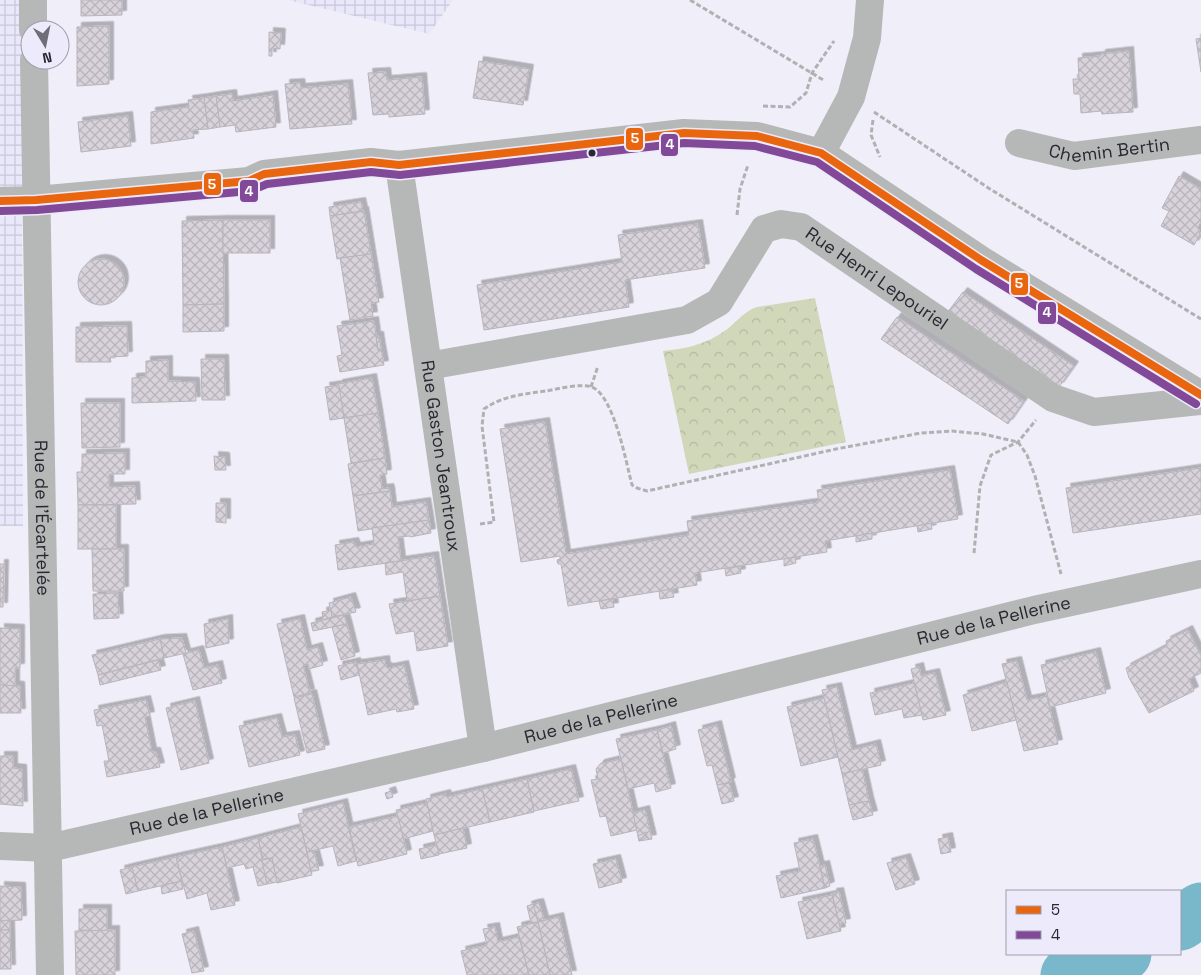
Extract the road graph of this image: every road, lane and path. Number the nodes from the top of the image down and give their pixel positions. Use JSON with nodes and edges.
{"nodes":[{"id":1,"x":33,"y":0,"type":"edge"},
{"id":2,"x":690,"y":0,"type":"edge"},
{"id":3,"x":870,"y":0,"type":"edge"},
{"id":4,"x":33,"y":20,"type":"edge"},
{"id":5,"x":34,"y":70,"type":"edge"},
{"id":6,"x":864,"y":101,"type":"junction"},
{"id":7,"x":875,"y":113,"type":"junction"},
{"id":8,"x":1201,"y":140,"type":"edge"},
{"id":9,"x":1019,"y":143,"type":"dead end"},
{"id":10,"x":821,"y":153,"type":"junction"},
{"id":11,"x":399,"y":164,"type":"junction"},
{"id":12,"x":885,"y":195,"type":"junction"},
{"id":13,"x":0,"y":200,"type":"edge"},
{"id":14,"x":36,"y":200,"type":"junction"},
{"id":15,"x":1201,"y":319,"type":"edge"},
{"id":16,"x":428,"y":366,"type":"junction"},
{"id":17,"x":1201,"y":395,"type":"edge"},
{"id":18,"x":1053,"y":398,"type":"junction"},
{"id":19,"x":1201,"y":401,"type":"edge"},
{"id":20,"x":1018,"y":442,"type":"junction"},
{"id":21,"x":452,"y":528,"type":"junction"},
{"id":22,"x":974,"y":553,"type":"dead end"},
{"id":23,"x":1201,"y":574,"type":"edge"},
{"id":24,"x":1068,"y":603,"type":"junction"},
{"id":25,"x":483,"y":748,"type":"junction"},
{"id":26,"x":0,"y":846,"type":"edge"},
{"id":27,"x":48,"y":848,"type":"junction"},
{"id":28,"x":50,"y":975,"type":"edge"}],
"edges":[{"from":1,"to":4,"type":"street"},
{"from":2,"to":6,"type":"path"},
{"from":3,"to":6,"type":"street"},
{"from":5,"to":14,"type":"street","name":"Rue de l'Écartelée"},
{"from":6,"to":7,"type":"path"},
{"from":6,"to":7,"type":"path"},
{"from":6,"to":10,"type":"street"},
{"from":7,"to":12,"type":"path"},
{"from":7,"to":15,"type":"path"},
{"from":8,"to":9,"type":"street","name":"Chemin Bertin"},
{"from":10,"to":11,"type":"street"},
{"from":10,"to":12,"type":"street"},
{"from":11,"to":14,"type":"street"},
{"from":11,"to":16,"type":"street","name":"Rue Gaston Jeantroux"},
{"from":12,"to":17,"type":"street"},
{"from":13,"to":14,"type":"street"},
{"from":14,"to":27,"type":"street","name":"Rue de l'Écartelée"},
{"from":16,"to":18,"type":"street","name":"Rue Henri Lepouriel"},
{"from":16,"to":21,"type":"street","name":"Rue Gaston Jeantroux"},
{"from":18,"to":19,"type":"street","name":"Rue Henri Lepouriel"},
{"from":18,"to":20,"type":"path"},
{"from":20,"to":21,"type":"path"},
{"from":20,"to":22,"type":"path"},
{"from":20,"to":24,"type":"path"},
{"from":21,"to":25,"type":"street","name":"Rue Gaston Jeantroux"},
{"from":23,"to":24,"type":"street","name":"Rue de la Pellerine"},
{"from":24,"to":25,"type":"street","name":"Rue de la Pellerine"},
{"from":25,"to":27,"type":"street","name":"Rue de la Pellerine"},
{"from":26,"to":27,"type":"street","name":"Rue de la Pellerine"},
{"from":27,"to":28,"type":"street","name":"Rue de l'Écartelée"}]}
